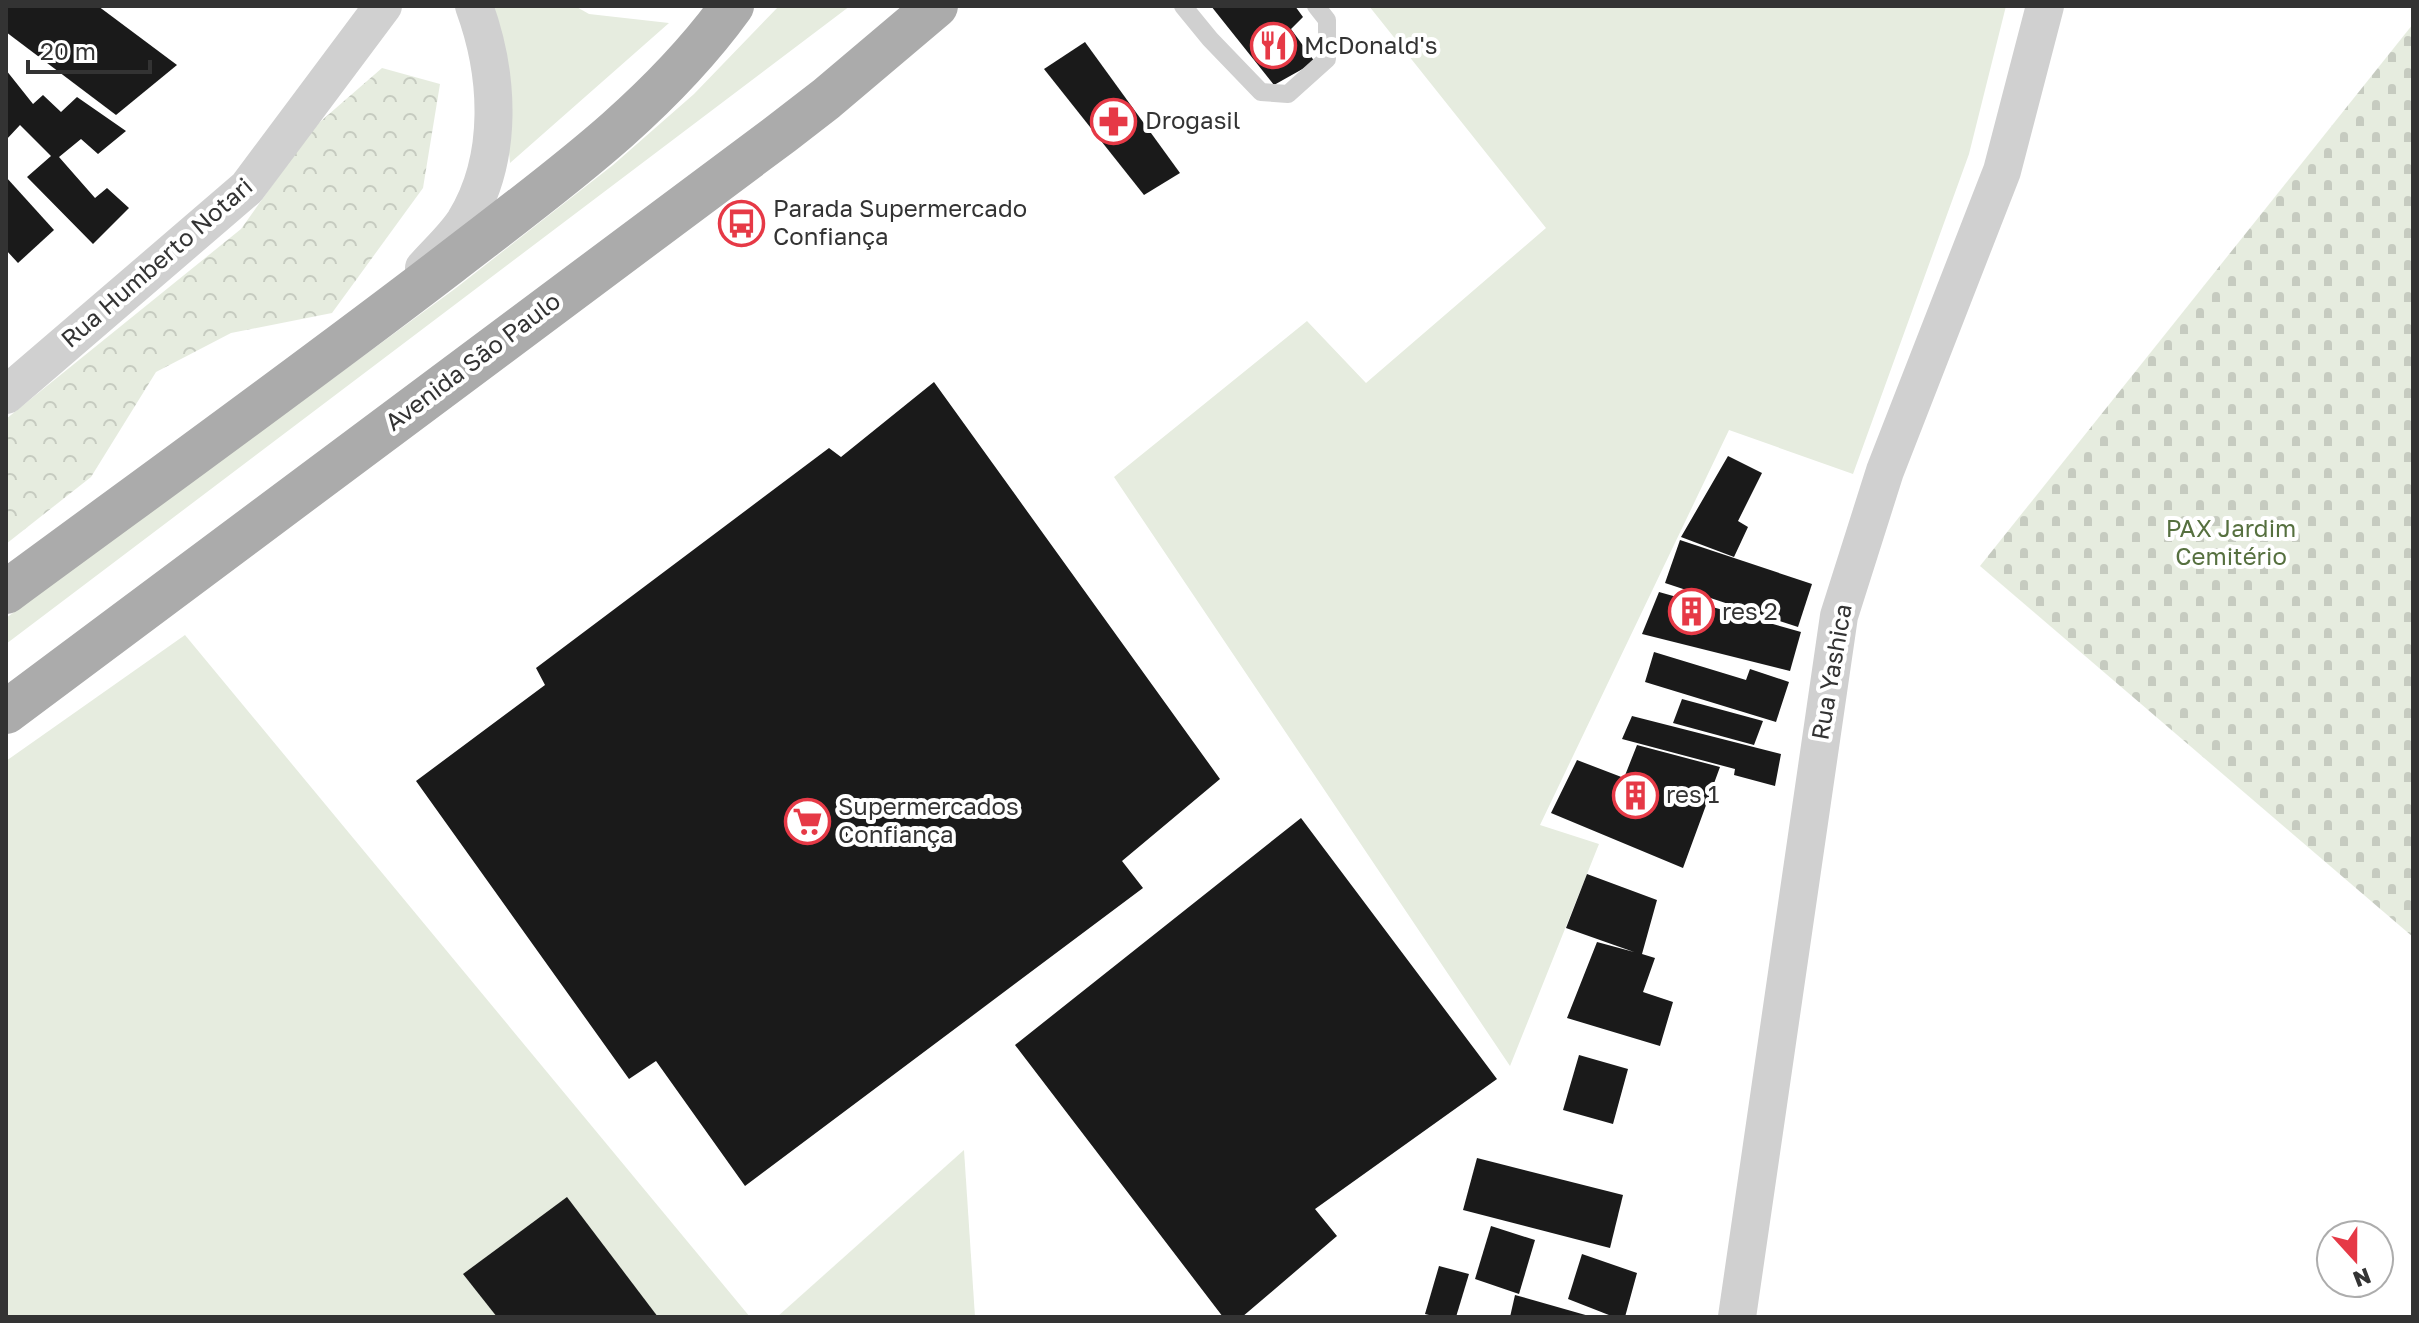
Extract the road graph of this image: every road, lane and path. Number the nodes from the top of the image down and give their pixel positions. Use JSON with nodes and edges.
{"nodes":[{"id":1,"x":383,"y":6,"type":"edge"},
{"id":2,"x":474,"y":6,"type":"edge"},
{"id":3,"x":732,"y":6,"type":"edge"},
{"id":4,"x":936,"y":6,"type":"edge"},
{"id":5,"x":1183,"y":6,"type":"edge"},
{"id":6,"x":1316,"y":6,"type":"edge"},
{"id":7,"x":2045,"y":6,"type":"edge"},
{"id":8,"x":908,"y":20,"type":"edge"},
{"id":9,"x":381,"y":317,"type":"junction"},
{"id":10,"x":6,"y":395,"type":"edge"},
{"id":11,"x":6,"y":592,"type":"edge"},
{"id":12,"x":6,"y":712,"type":"edge"},
{"id":13,"x":1737,"y":1317,"type":"edge"}],
"edges":[{"from":1,"to":10,"type":"street","name":"Rua Humberto Notari"},
{"from":2,"to":9,"type":"street"},
{"from":3,"to":9,"type":"main road"},
{"from":4,"to":8,"type":"main road","name":"Avenida São Paulo"},
{"from":5,"to":6,"type":"lane"},
{"from":7,"to":13,"type":"street","name":"Rua Yashica"},
{"from":8,"to":12,"type":"main road","name":"Avenida São Paulo"},
{"from":9,"to":11,"type":"main road"}]}
